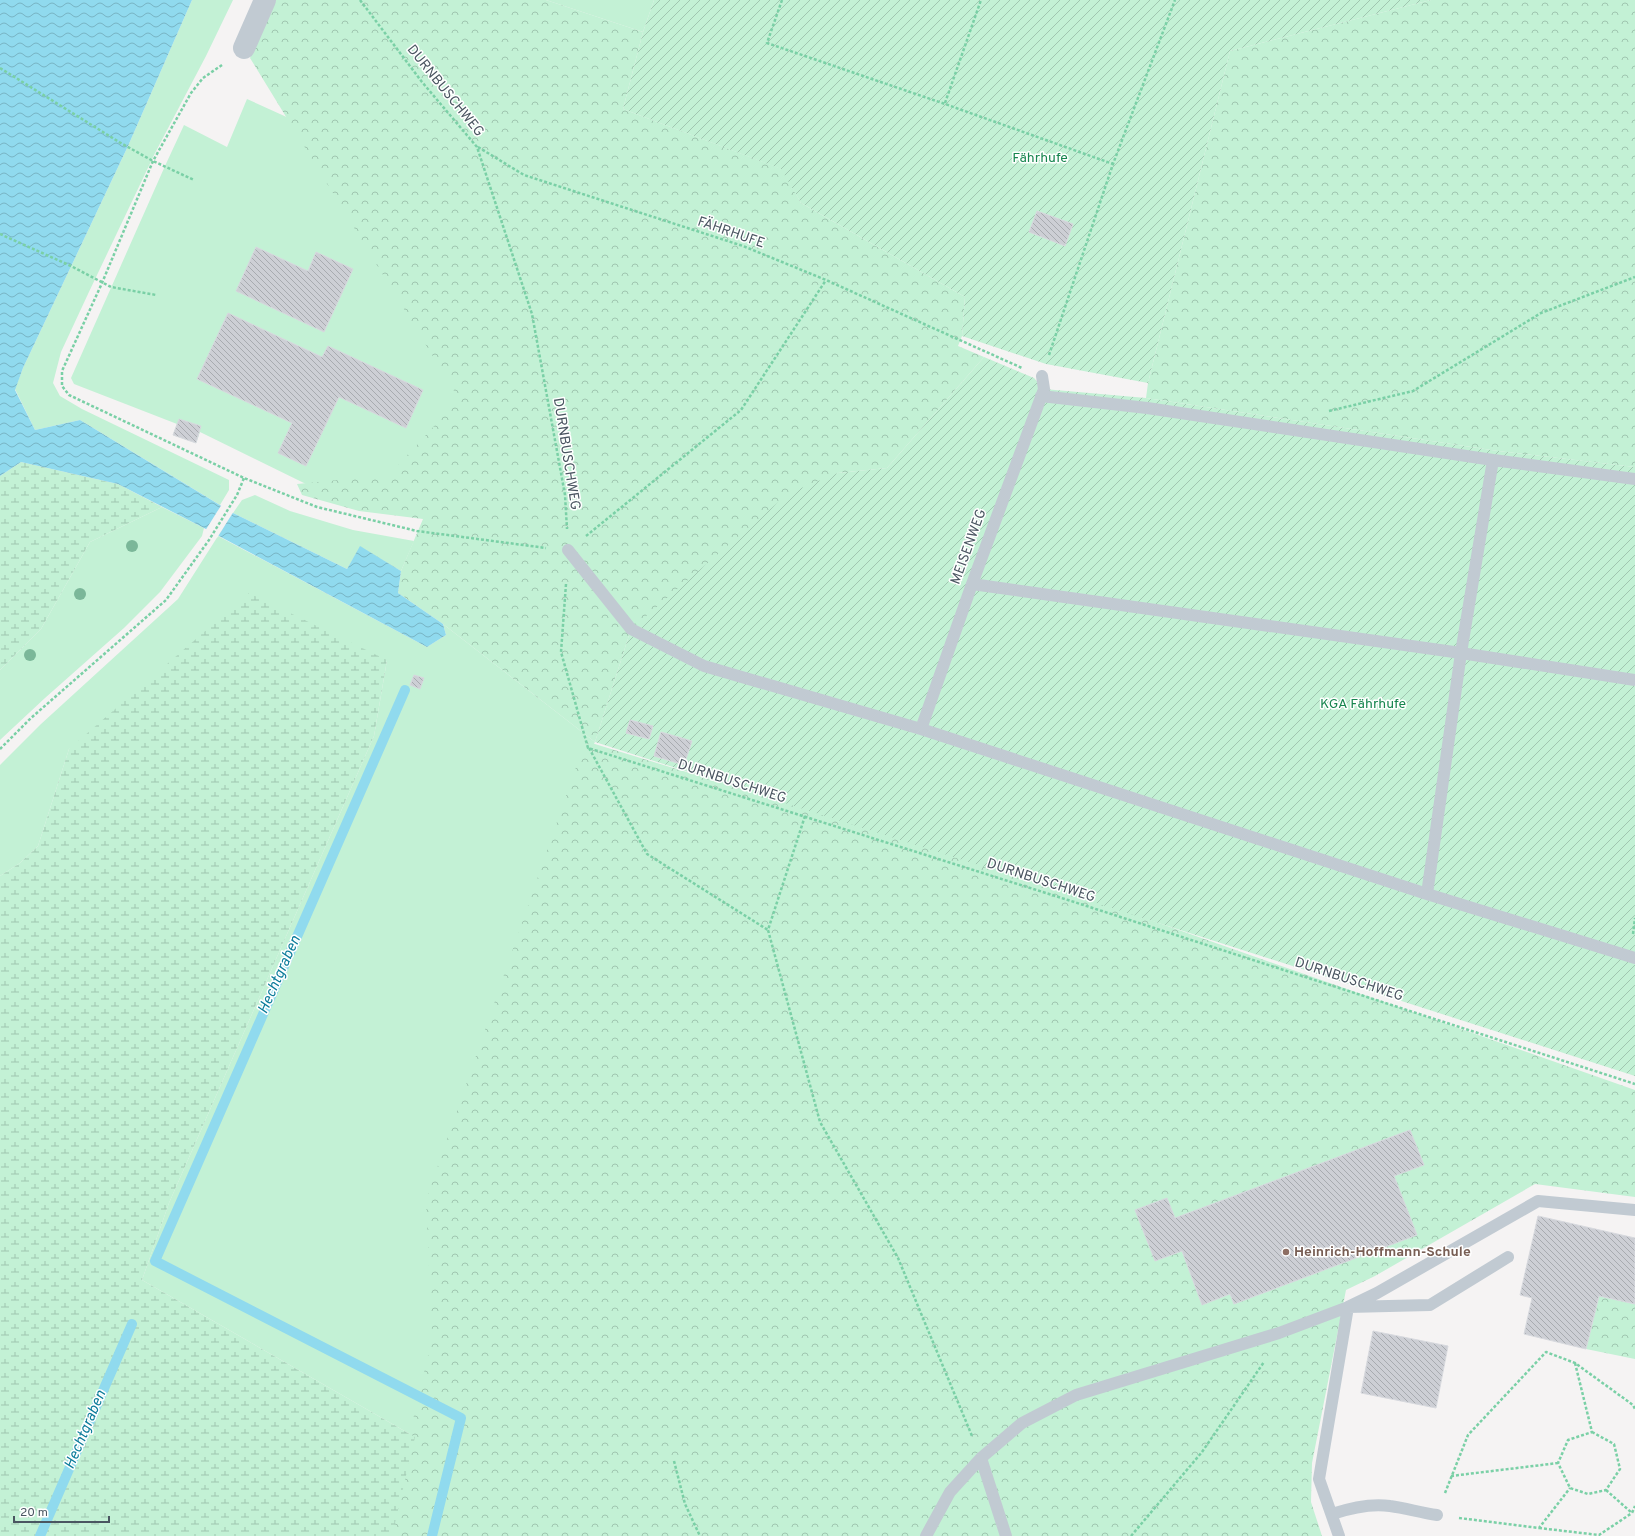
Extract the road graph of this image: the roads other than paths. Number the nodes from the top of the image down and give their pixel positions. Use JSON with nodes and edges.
{"nodes":[{"id":1,"x":265,"y":0,"type":"edge"},
{"id":2,"x":244,"y":48,"type":"road end"},
{"id":3,"x":1042,"y":376,"type":"road end"},
{"id":4,"x":1041,"y":396,"type":"junction"},
{"id":5,"x":1493,"y":460,"type":"junction"},
{"id":6,"x":1635,"y":479,"type":"edge"},
{"id":7,"x":568,"y":550,"type":"road end"},
{"id":8,"x":972,"y":584,"type":"junction"},
{"id":9,"x":1460,"y":653,"type":"junction"},
{"id":10,"x":1635,"y":680,"type":"edge"},
{"id":11,"x":921,"y":729,"type":"junction"},
{"id":12,"x":1427,"y":894,"type":"junction"},
{"id":13,"x":1635,"y":958,"type":"edge"},
{"id":14,"x":1635,"y":1210,"type":"edge"},
{"id":15,"x":1508,"y":1256,"type":"dead end"},
{"id":16,"x":1348,"y":1307,"type":"junction"},
{"id":17,"x":981,"y":1458,"type":"junction"},
{"id":18,"x":1332,"y":1514,"type":"junction"},
{"id":19,"x":1437,"y":1515,"type":"road end"},
{"id":20,"x":926,"y":1536,"type":"edge"},
{"id":21,"x":1006,"y":1536,"type":"edge"},
{"id":22,"x":1339,"y":1536,"type":"edge"}],
"edges":[{"from":1,"to":2,"type":"street"},
{"from":3,"to":4,"type":"lane","name":"MEISENWEG"},
{"from":4,"to":5,"type":"lane"},
{"from":4,"to":8,"type":"lane","name":"MEISENWEG"},
{"from":5,"to":6,"type":"lane"},
{"from":5,"to":9,"type":"lane"},
{"from":7,"to":11,"type":"lane"},
{"from":8,"to":9,"type":"lane"},
{"from":8,"to":11,"type":"lane","name":"MEISENWEG"},
{"from":9,"to":10,"type":"lane"},
{"from":9,"to":12,"type":"lane"},
{"from":11,"to":12,"type":"lane"},
{"from":12,"to":13,"type":"lane"},
{"from":14,"to":16,"type":"lane"},
{"from":15,"to":16,"type":"lane"},
{"from":16,"to":17,"type":"lane"},
{"from":16,"to":18,"type":"lane"},
{"from":17,"to":20,"type":"lane"},
{"from":17,"to":21,"type":"lane"},
{"from":18,"to":19,"type":"lane"},
{"from":18,"to":22,"type":"lane"}]}
